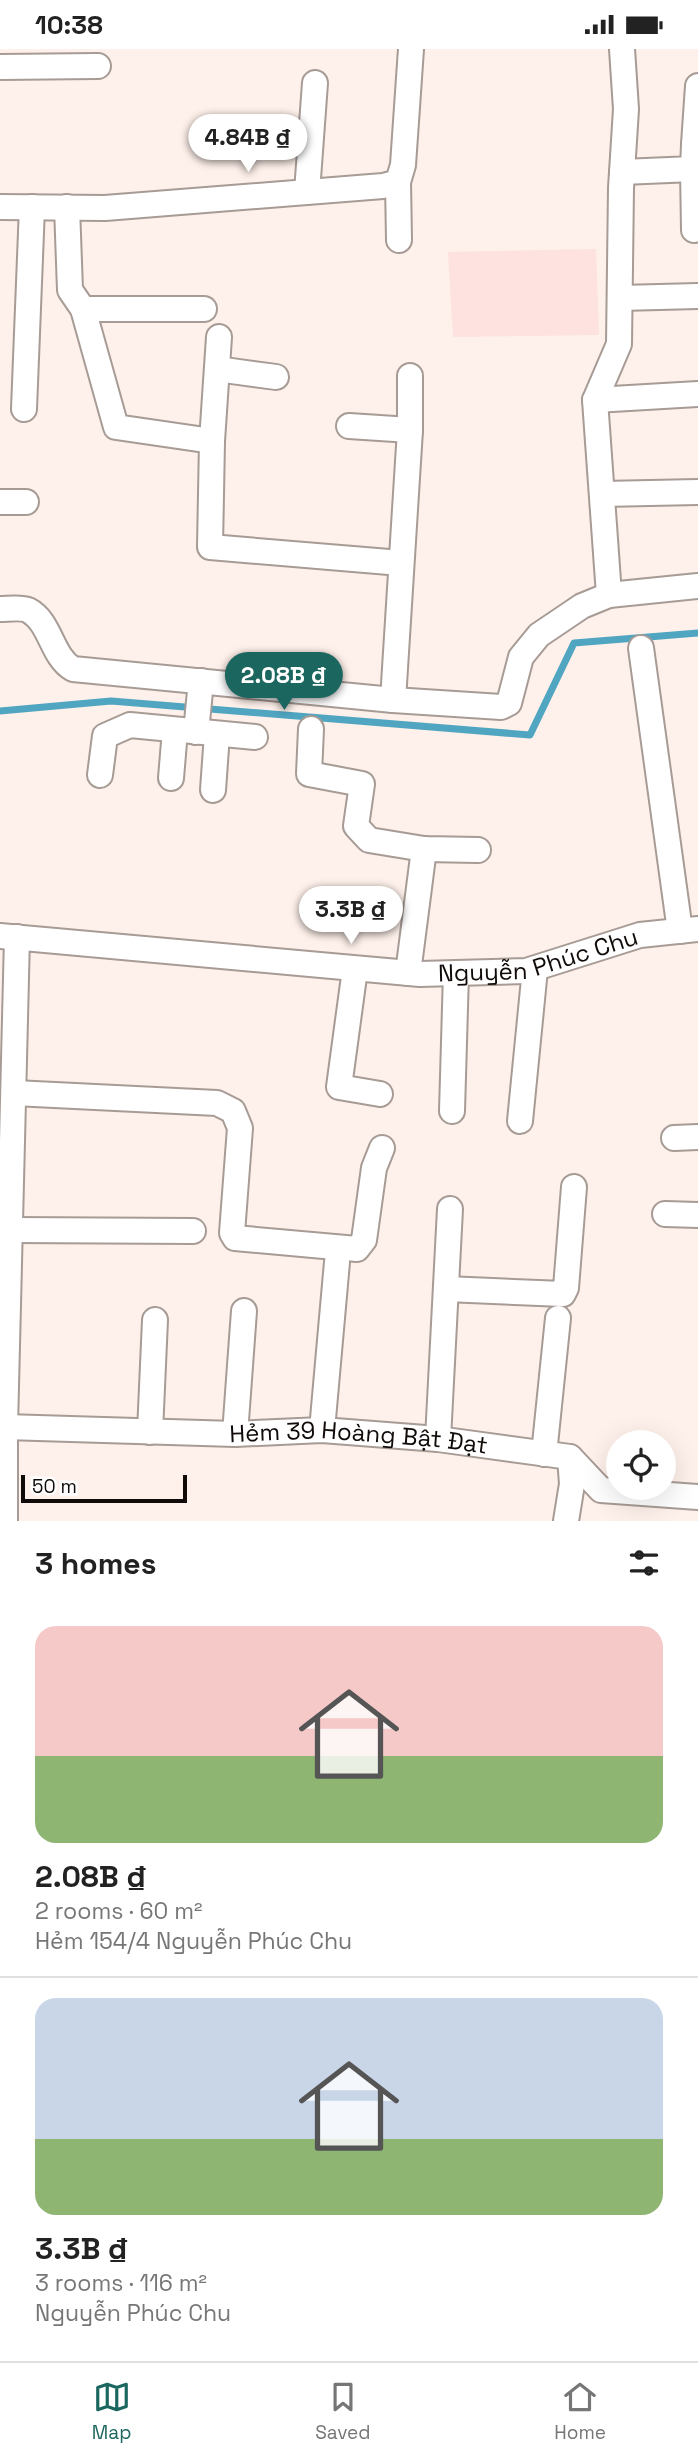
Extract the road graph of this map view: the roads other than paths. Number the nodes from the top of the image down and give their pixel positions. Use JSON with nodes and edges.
{"nodes":[{"id":1,"x":411,"y":49,"type":"edge"},
{"id":2,"x":622,"y":49,"type":"edge"},
{"id":3,"x":98,"y":66,"type":"dead end"},
{"id":4,"x":0,"y":67,"type":"edge"},
{"id":5,"x":316,"y":83,"type":"dead end"},
{"id":6,"x":698,"y":86,"type":"edge"},
{"id":7,"x":696,"y":143,"type":"edge"},
{"id":8,"x":693,"y":169,"type":"junction"},
{"id":9,"x":622,"y":172,"type":"junction"},
{"id":10,"x":398,"y":182,"type":"junction"},
{"id":11,"x":307,"y":192,"type":"junction"},
{"id":12,"x":0,"y":207,"type":"edge"},
{"id":13,"x":32,"y":208,"type":"junction"},
{"id":14,"x":67,"y":208,"type":"junction"},
{"id":15,"x":694,"y":230,"type":"dead end"},
{"id":16,"x":399,"y":240,"type":"dead end"},
{"id":17,"x":698,"y":296,"type":"edge"},
{"id":18,"x":620,"y":298,"type":"junction"},
{"id":19,"x":83,"y":309,"type":"junction"},
{"id":20,"x":204,"y":309,"type":"dead end"},
{"id":21,"x":219,"y":337,"type":"dead end"},
{"id":22,"x":217,"y":369,"type":"junction"},
{"id":23,"x":410,"y":376,"type":"dead end"},
{"id":24,"x":276,"y":377,"type":"dead end"},
{"id":25,"x":698,"y":394,"type":"edge"},
{"id":26,"x":595,"y":400,"type":"junction"},
{"id":27,"x":24,"y":409,"type":"dead end"},
{"id":28,"x":349,"y":426,"type":"dead end"},
{"id":29,"x":410,"y":431,"type":"junction"},
{"id":30,"x":212,"y":441,"type":"junction"},
{"id":31,"x":698,"y":492,"type":"edge"},
{"id":32,"x":602,"y":494,"type":"junction"},
{"id":33,"x":0,"y":502,"type":"edge"},
{"id":34,"x":26,"y":502,"type":"dead end"},
{"id":35,"x":401,"y":563,"type":"junction"},
{"id":36,"x":698,"y":586,"type":"edge"},
{"id":37,"x":609,"y":595,"type":"junction"},
{"id":38,"x":0,"y":609,"type":"edge"},
{"id":39,"x":641,"y":648,"type":"dead end"},
{"id":40,"x":200,"y":688,"type":"junction"},
{"id":41,"x":393,"y":700,"type":"junction"},
{"id":42,"x":311,"y":729,"type":"dead end"},
{"id":43,"x":196,"y":730,"type":"junction"},
{"id":44,"x":255,"y":737,"type":"dead end"},
{"id":45,"x":100,"y":775,"type":"dead end"},
{"id":46,"x":171,"y":778,"type":"dead end"},
{"id":47,"x":213,"y":790,"type":"dead end"},
{"id":48,"x":424,"y":849,"type":"junction"},
{"id":49,"x":478,"y":850,"type":"dead end"},
{"id":50,"x":689,"y":930,"type":"edge"},
{"id":51,"x":8,"y":937,"type":"edge"},
{"id":52,"x":355,"y":969,"type":"junction"},
{"id":53,"x":535,"y":969,"type":"junction"},
{"id":54,"x":408,"y":974,"type":"junction"},
{"id":55,"x":456,"y":974,"type":"junction"},
{"id":56,"x":380,"y":1094,"type":"dead end"},
{"id":57,"x":9,"y":1100,"type":"edge"},
{"id":58,"x":452,"y":1111,"type":"dead end"},
{"id":59,"x":520,"y":1121,"type":"dead end"},
{"id":60,"x":382,"y":1148,"type":"dead end"},
{"id":61,"x":574,"y":1187,"type":"dead end"},
{"id":62,"x":450,"y":1209,"type":"dead end"},
{"id":63,"x":665,"y":1214,"type":"dead end"},
{"id":64,"x":698,"y":1215,"type":"edge"},
{"id":65,"x":11,"y":1230,"type":"junction"},
{"id":66,"x":193,"y":1231,"type":"dead end"},
{"id":67,"x":337,"y":1262,"type":"dead end"},
{"id":68,"x":446,"y":1289,"type":"junction"},
{"id":69,"x":244,"y":1311,"type":"dead end"},
{"id":70,"x":558,"y":1318,"type":"dead end"},
{"id":71,"x":155,"y":1320,"type":"dead end"},
{"id":72,"x":5,"y":1427,"type":"junction"},
{"id":73,"x":322,"y":1430,"type":"junction"},
{"id":74,"x":150,"y":1432,"type":"junction"},
{"id":75,"x":235,"y":1434,"type":"junction"},
{"id":76,"x":438,"y":1439,"type":"junction"},
{"id":77,"x":544,"y":1454,"type":"junction"},
{"id":78,"x":570,"y":1457,"type":"junction"},
{"id":79,"x":2,"y":1463,"type":"edge"},
{"id":80,"x":698,"y":1497,"type":"edge"},
{"id":81,"x":5,"y":1521,"type":"edge"},
{"id":82,"x":566,"y":1521,"type":"edge"}],
"edges":[{"from":1,"to":10,"type":"street"},
{"from":2,"to":9,"type":"street"},
{"from":3,"to":4,"type":"street"},
{"from":5,"to":11,"type":"street"},
{"from":6,"to":7,"type":"street"},
{"from":7,"to":8,"type":"street"},
{"from":8,"to":9,"type":"street"},
{"from":8,"to":15,"type":"street"},
{"from":9,"to":18,"type":"street"},
{"from":10,"to":11,"type":"street"},
{"from":10,"to":16,"type":"street"},
{"from":11,"to":14,"type":"street"},
{"from":12,"to":13,"type":"street"},
{"from":13,"to":14,"type":"street"},
{"from":13,"to":27,"type":"street"},
{"from":14,"to":19,"type":"street"},
{"from":17,"to":18,"type":"street"},
{"from":18,"to":26,"type":"street"},
{"from":19,"to":20,"type":"street"},
{"from":19,"to":30,"type":"street"},
{"from":21,"to":22,"type":"street"},
{"from":22,"to":24,"type":"street"},
{"from":22,"to":30,"type":"street"},
{"from":23,"to":29,"type":"street"},
{"from":25,"to":26,"type":"street"},
{"from":26,"to":32,"type":"street"},
{"from":28,"to":29,"type":"street"},
{"from":29,"to":35,"type":"street"},
{"from":30,"to":35,"type":"street"},
{"from":31,"to":32,"type":"street"},
{"from":32,"to":37,"type":"street"},
{"from":33,"to":34,"type":"street"},
{"from":35,"to":41,"type":"street"},
{"from":36,"to":37,"type":"street"},
{"from":37,"to":41,"type":"street"},
{"from":38,"to":40,"type":"street"},
{"from":39,"to":50,"type":"street"},
{"from":40,"to":41,"type":"street"},
{"from":40,"to":43,"type":"street"},
{"from":42,"to":48,"type":"street"},
{"from":43,"to":44,"type":"street"},
{"from":43,"to":45,"type":"street"},
{"from":43,"to":46,"type":"street"},
{"from":43,"to":47,"type":"street"},
{"from":48,"to":49,"type":"street"},
{"from":48,"to":54,"type":"street"},
{"from":50,"to":53,"type":"street","name":"Nguyễn Phúc Chu"},
{"from":51,"to":52,"type":"street","name":"Nguyễn Phúc Chu"},
{"from":51,"to":57,"type":"street"},
{"from":52,"to":54,"type":"street","name":"Nguyễn Phúc Chu"},
{"from":52,"to":56,"type":"street"},
{"from":53,"to":55,"type":"street","name":"Nguyễn Phúc Chu"},
{"from":53,"to":59,"type":"street"},
{"from":54,"to":55,"type":"street","name":"Nguyễn Phúc Chu"},
{"from":55,"to":58,"type":"street"},
{"from":57,"to":60,"type":"street"},
{"from":57,"to":65,"type":"street"},
{"from":61,"to":68,"type":"street"},
{"from":62,"to":68,"type":"street"},
{"from":63,"to":64,"type":"street"},
{"from":65,"to":66,"type":"street"},
{"from":65,"to":72,"type":"street"},
{"from":67,"to":73,"type":"street"},
{"from":68,"to":76,"type":"street"},
{"from":69,"to":75,"type":"street"},
{"from":70,"to":77,"type":"street"},
{"from":71,"to":74,"type":"street"},
{"from":72,"to":74,"type":"street","name":"Hẻm 39 Hoàng Bật Đạt"},
{"from":72,"to":79,"type":"street"},
{"from":73,"to":75,"type":"street","name":"Hẻm 39 Hoàng Bật Đạt"},
{"from":73,"to":76,"type":"street","name":"Hẻm 39 Hoàng Bật Đạt"},
{"from":74,"to":75,"type":"street","name":"Hẻm 39 Hoàng Bật Đạt"},
{"from":76,"to":77,"type":"street","name":"Hẻm 39 Hoàng Bật Đạt"},
{"from":77,"to":78,"type":"street","name":"Hẻm 39 Hoàng Bật Đạt"},
{"from":78,"to":80,"type":"street"},
{"from":78,"to":82,"type":"street"},
{"from":79,"to":81,"type":"street"}]}
